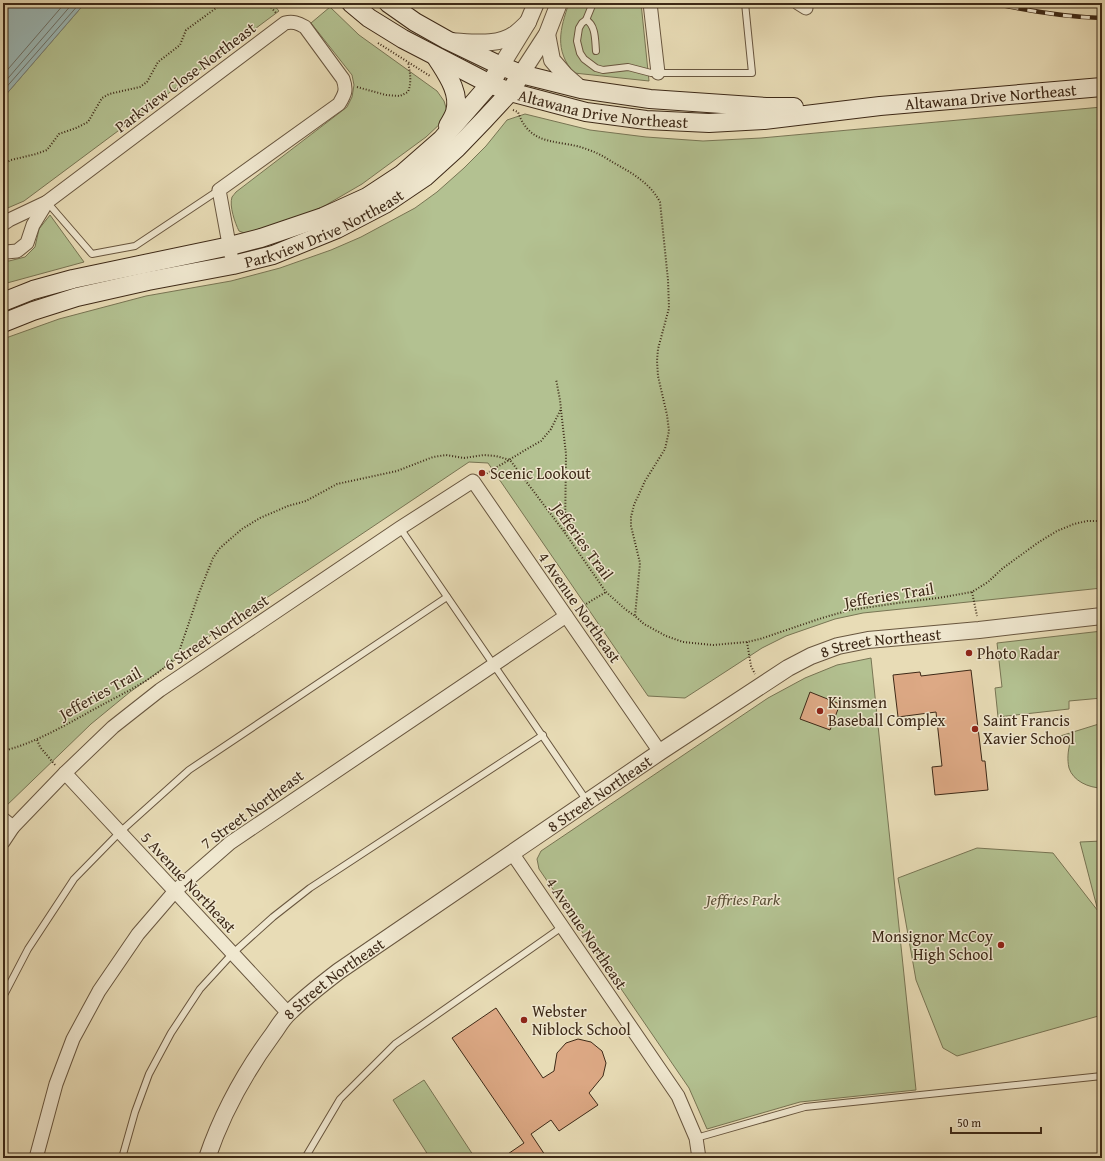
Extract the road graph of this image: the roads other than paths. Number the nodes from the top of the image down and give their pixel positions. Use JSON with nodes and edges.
{"nodes":[{"id":1,"x":351,"y":3,"type":"edge"},
{"id":2,"x":388,"y":3,"type":"edge"},
{"id":3,"x":536,"y":3,"type":"edge"},
{"id":4,"x":559,"y":3,"type":"edge"},
{"id":5,"x":593,"y":3,"type":"edge"},
{"id":6,"x":650,"y":3,"type":"edge"},
{"id":7,"x":745,"y":3,"type":"edge"},
{"id":8,"x":586,"y":20,"type":"junction"},
{"id":9,"x":528,"y":22,"type":"junction"},
{"id":10,"x":547,"y":34,"type":"junction"},
{"id":11,"x":447,"y":40,"type":"junction"},
{"id":12,"x":596,"y":51,"type":"dead end"},
{"id":13,"x":435,"y":56,"type":"junction"},
{"id":14,"x":501,"y":66,"type":"junction"},
{"id":15,"x":658,"y":73,"type":"junction"},
{"id":16,"x":521,"y":74,"type":"junction"},
{"id":17,"x":490,"y":84,"type":"junction"},
{"id":18,"x":1102,"y":87,"type":"edge"},
{"id":19,"x":580,"y":89,"type":"junction"},
{"id":20,"x":504,"y":98,"type":"junction"},
{"id":21,"x":880,"y":106,"type":"junction"},
{"id":22,"x":442,"y":139,"type":"junction"},
{"id":23,"x":219,"y":190,"type":"junction"},
{"id":24,"x":47,"y":202,"type":"junction"},
{"id":25,"x":3,"y":224,"type":"edge"},
{"id":26,"x":230,"y":246,"type":"junction"},
{"id":27,"x":3,"y":251,"type":"edge"},
{"id":28,"x":233,"y":265,"type":"junction"},
{"id":29,"x":3,"y":302,"type":"edge"},
{"id":30,"x":3,"y":322,"type":"edge"},
{"id":31,"x":473,"y":481,"type":"joint"},
{"id":32,"x":400,"y":528,"type":"junction"},
{"id":33,"x":447,"y":597,"type":"junction"},
{"id":34,"x":566,"y":616,"type":"junction"},
{"id":35,"x":1102,"y":616,"type":"edge"},
{"id":36,"x":494,"y":664,"type":"junction"},
{"id":37,"x":543,"y":735,"type":"junction"},
{"id":38,"x":660,"y":752,"type":"junction"},
{"id":39,"x":65,"y":773,"type":"junction"},
{"id":40,"x":588,"y":801,"type":"junction"},
{"id":41,"x":8,"y":823,"type":"edge"},
{"id":42,"x":120,"y":832,"type":"junction"},
{"id":43,"x":3,"y":842,"type":"edge"},
{"id":44,"x":512,"y":853,"type":"junction"},
{"id":45,"x":174,"y":891,"type":"junction"},
{"id":46,"x":562,"y":927,"type":"junction"},
{"id":47,"x":233,"y":953,"type":"junction"},
{"id":48,"x":3,"y":997,"type":"edge"},
{"id":49,"x":288,"y":1013,"type":"junction"},
{"id":50,"x":1102,"y":1076,"type":"edge"},
{"id":51,"x":696,"y":1138,"type":"junction"},
{"id":52,"x":36,"y":1158,"type":"edge"},
{"id":53,"x":122,"y":1158,"type":"edge"},
{"id":54,"x":207,"y":1158,"type":"edge"},
{"id":55,"x":305,"y":1158,"type":"edge"},
{"id":56,"x":700,"y":1158,"type":"edge"}],
"edges":[{"from":1,"to":13,"type":"main road","name":"Altawana Drive Northeast"},
{"from":2,"to":11,"type":"main road","name":"Altawana Drive Northeast"},
{"from":3,"to":9,"type":"street","name":"Parkview Drive Northeast"},
{"from":4,"to":10,"type":"street","name":"Parkview Drive Northeast"},
{"from":5,"to":8,"type":"lane"},
{"from":6,"to":15,"type":"street"},
{"from":7,"to":15,"type":"lane"},
{"from":8,"to":12,"type":"lane"},
{"from":8,"to":15,"type":"lane"},
{"from":9,"to":11,"type":"street"},
{"from":9,"to":14,"type":"street","name":"Parkview Drive Northeast"},
{"from":10,"to":16,"type":"street","name":"Parkview Drive Northeast"},
{"from":10,"to":19,"type":"street"},
{"from":11,"to":14,"type":"main road","name":"Altawana Drive Northeast"},
{"from":13,"to":17,"type":"main road","name":"Altawana Drive Northeast"},
{"from":13,"to":22,"type":"main road"},
{"from":14,"to":16,"type":"main road","name":"Altawana Drive Northeast"},
{"from":14,"to":17,"type":"main road","name":"Parkview Drive Northeast"},
{"from":16,"to":19,"type":"main road","name":"Altawana Drive Northeast"},
{"from":16,"to":20,"type":"main road","name":"Parkview Drive Northeast"},
{"from":17,"to":20,"type":"main road","name":"Altawana Drive Northeast"},
{"from":17,"to":22,"type":"main road","name":"Parkview Drive Northeast"},
{"from":18,"to":21,"type":"main road","name":"Altawana Drive Northeast"},
{"from":19,"to":21,"type":"main road","name":"Altawana Drive Northeast"},
{"from":20,"to":21,"type":"main road","name":"Altawana Drive Northeast"},
{"from":20,"to":28,"type":"main road","name":"Parkview Drive Northeast"},
{"from":22,"to":26,"type":"main road","name":"Parkview Drive Northeast"},
{"from":23,"to":24,"type":"lane"},
{"from":23,"to":24,"type":"street","name":"Parkview Close Northeast"},
{"from":23,"to":26,"type":"street"},
{"from":24,"to":25,"type":"street","name":"Parkview Close Northeast"},
{"from":24,"to":27,"type":"street","name":"Parkview Close Northeast"},
{"from":26,"to":28,"type":"street"},
{"from":26,"to":29,"type":"main road","name":"Parkview Drive Northeast"},
{"from":28,"to":30,"type":"main road","name":"Parkview Drive Northeast"},
{"from":31,"to":32,"type":"street","name":"6 Street Northeast"},
{"from":31,"to":34,"type":"street","name":"4 Avenue Northeast"},
{"from":32,"to":33,"type":"lane"},
{"from":32,"to":39,"type":"street","name":"6 Street Northeast"},
{"from":33,"to":36,"type":"lane"},
{"from":33,"to":42,"type":"lane"},
{"from":34,"to":36,"type":"street","name":"7 Street Northeast"},
{"from":34,"to":38,"type":"street","name":"4 Avenue Northeast"},
{"from":35,"to":38,"type":"street","name":"8 Street Northeast"},
{"from":36,"to":37,"type":"lane"},
{"from":36,"to":45,"type":"street","name":"7 Street Northeast"},
{"from":37,"to":40,"type":"lane"},
{"from":37,"to":47,"type":"lane"},
{"from":38,"to":40,"type":"street","name":"8 Street Northeast"},
{"from":39,"to":41,"type":"street","name":"6 Street Northeast"},
{"from":39,"to":42,"type":"street","name":"5 Avenue Northeast"},
{"from":40,"to":44,"type":"street","name":"8 Street Northeast"},
{"from":41,"to":43,"type":"street","name":"6 Street Northeast"},
{"from":42,"to":45,"type":"street","name":"5 Avenue Northeast"},
{"from":42,"to":48,"type":"lane"},
{"from":44,"to":46,"type":"street","name":"4 Avenue Northeast"},
{"from":44,"to":49,"type":"street","name":"8 Street Northeast"},
{"from":45,"to":47,"type":"street","name":"5 Avenue Northeast"},
{"from":45,"to":52,"type":"street","name":"7 Street Northeast"},
{"from":46,"to":51,"type":"street","name":"4 Avenue Northeast"},
{"from":46,"to":55,"type":"lane"},
{"from":47,"to":49,"type":"street","name":"5 Avenue Northeast"},
{"from":47,"to":53,"type":"lane"},
{"from":49,"to":54,"type":"street","name":"8 Street Northeast"},
{"from":50,"to":51,"type":"lane"},
{"from":51,"to":56,"type":"street","name":"4 Avenue Northeast"}]}
